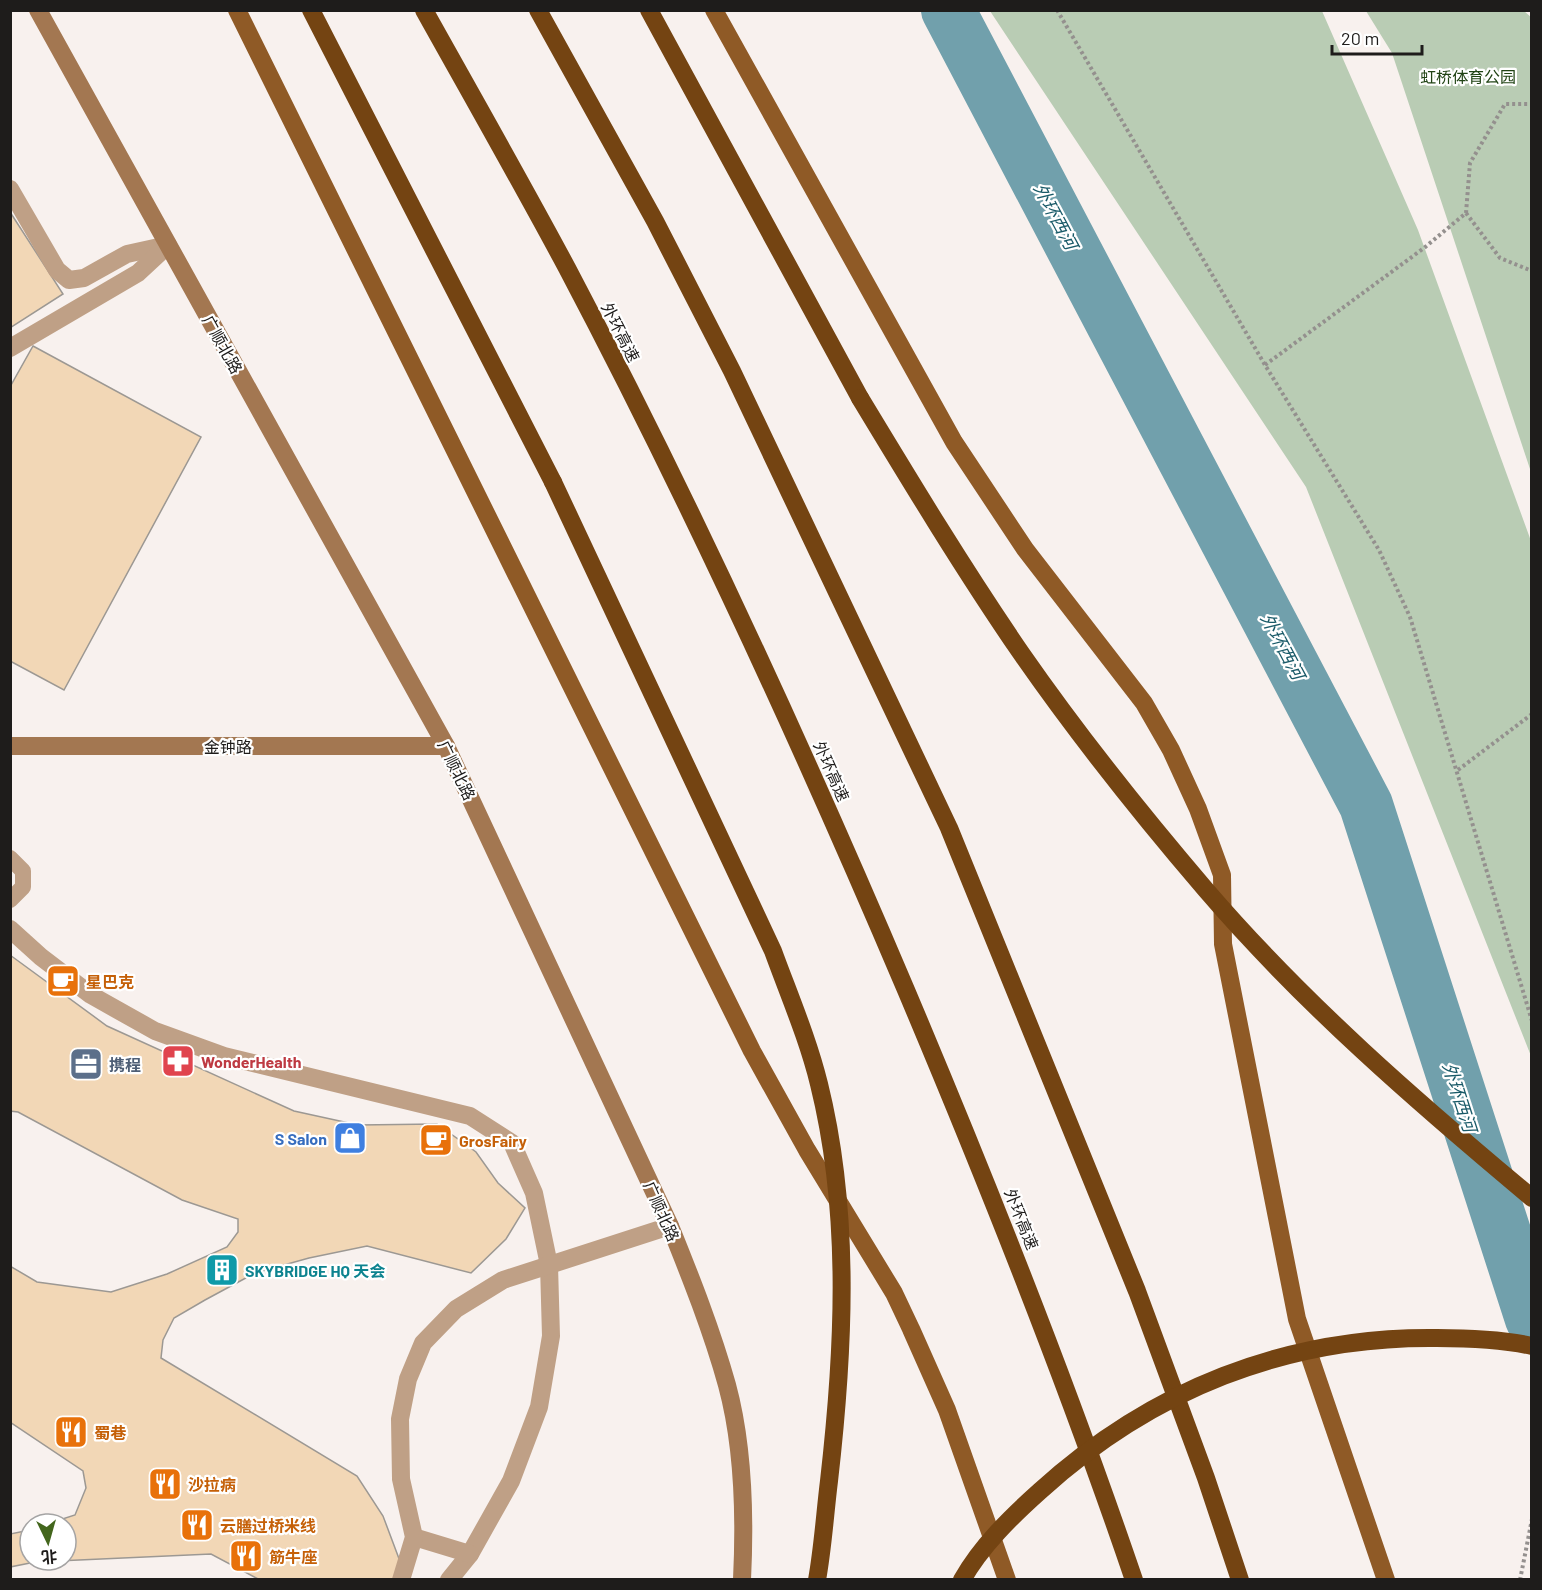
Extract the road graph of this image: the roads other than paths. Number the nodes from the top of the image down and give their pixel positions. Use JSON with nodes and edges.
{"nodes":[{"id":1,"x":38,"y":10,"type":"edge"},
{"id":2,"x":237,"y":10,"type":"edge"},
{"id":3,"x":311,"y":10,"type":"edge"},
{"id":4,"x":424,"y":10,"type":"edge"},
{"id":5,"x":538,"y":10,"type":"edge"},
{"id":6,"x":649,"y":10,"type":"edge"},
{"id":7,"x":714,"y":10,"type":"edge"},
{"id":8,"x":10,"y":189,"type":"edge"},
{"id":9,"x":168,"y":245,"type":"junction"},
{"id":10,"x":10,"y":348,"type":"edge"},
{"id":11,"x":10,"y":746,"type":"edge"},
{"id":12,"x":446,"y":746,"type":"junction"},
{"id":13,"x":10,"y":858,"type":"edge"},
{"id":14,"x":10,"y":900,"type":"edge"},
{"id":15,"x":10,"y":929,"type":"edge"},
{"id":16,"x":1532,"y":1198,"type":"edge"},
{"id":17,"x":670,"y":1226,"type":"junction"},
{"id":18,"x":549,"y":1265,"type":"junction"},
{"id":19,"x":1532,"y":1346,"type":"edge"},
{"id":20,"x":414,"y":1537,"type":"junction"},
{"id":21,"x":470,"y":1554,"type":"junction"},
{"id":22,"x":401,"y":1580,"type":"edge"},
{"id":23,"x":449,"y":1580,"type":"edge"},
{"id":24,"x":742,"y":1580,"type":"edge"},
{"id":25,"x":817,"y":1580,"type":"edge"},
{"id":26,"x":962,"y":1580,"type":"edge"},
{"id":27,"x":1007,"y":1580,"type":"edge"},
{"id":28,"x":1134,"y":1580,"type":"edge"},
{"id":29,"x":1240,"y":1580,"type":"edge"},
{"id":30,"x":1386,"y":1580,"type":"edge"}],
"edges":[{"from":1,"to":9,"type":"street","name":"广顺北路"},
{"from":2,"to":27,"type":"main road"},
{"from":3,"to":25,"type":"highway","bridge":true},
{"from":4,"to":28,"type":"highway","name":"外环高速"},
{"from":5,"to":29,"type":"highway"},
{"from":6,"to":16,"type":"highway","bridge":true},
{"from":7,"to":30,"type":"main road"},
{"from":8,"to":9,"type":"street"},
{"from":9,"to":10,"type":"street"},
{"from":9,"to":12,"type":"street","name":"广顺北路"},
{"from":11,"to":12,"type":"street","name":"金钟路"},
{"from":12,"to":17,"type":"street","name":"广顺北路"},
{"from":13,"to":14,"type":"lane"},
{"from":15,"to":18,"type":"street"},
{"from":17,"to":18,"type":"street"},
{"from":17,"to":24,"type":"street","name":"广顺北路"},
{"from":18,"to":20,"type":"street"},
{"from":18,"to":21,"type":"street"},
{"from":19,"to":26,"type":"highway","bridge":true},
{"from":20,"to":21,"type":"street"},
{"from":20,"to":22,"type":"street"},
{"from":21,"to":23,"type":"street"}]}
